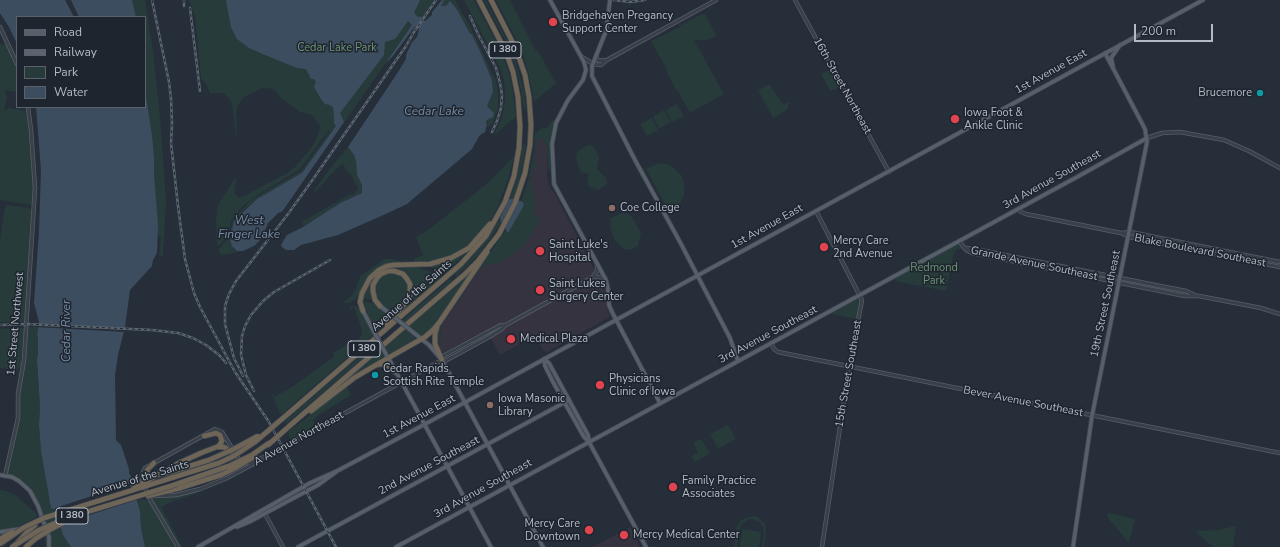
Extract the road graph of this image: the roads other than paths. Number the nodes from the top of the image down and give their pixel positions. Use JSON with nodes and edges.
{"nodes":[{"id":1,"x":479,"y":0,"type":"edge"},
{"id":2,"x":491,"y":0,"type":"edge"},
{"id":3,"x":550,"y":0,"type":"edge"},
{"id":4,"x":610,"y":0,"type":"edge"},
{"id":5,"x":716,"y":0,"type":"edge"},
{"id":6,"x":795,"y":0,"type":"edge"},
{"id":7,"x":1203,"y":0,"type":"edge"},
{"id":8,"x":0,"y":27,"type":"edge"},
{"id":9,"x":1122,"y":44,"type":"junction"},
{"id":10,"x":1105,"y":53,"type":"junction"},
{"id":11,"x":596,"y":55,"type":"junction"},
{"id":12,"x":581,"y":57,"type":"junction"},
{"id":13,"x":606,"y":60,"type":"junction"},
{"id":14,"x":16,"y":62,"type":"edge"},
{"id":15,"x":593,"y":64,"type":"junction"},
{"id":16,"x":1115,"y":73,"type":"junction"},
{"id":17,"x":583,"y":80,"type":"junction"},
{"id":18,"x":594,"y":81,"type":"junction"},
{"id":19,"x":28,"y":108,"type":"edge"},
{"id":20,"x":1147,"y":138,"type":"junction"},
{"id":21,"x":1136,"y":144,"type":"junction"},
{"id":22,"x":1146,"y":150,"type":"junction"},
{"id":23,"x":1280,"y":168,"type":"edge"},
{"id":24,"x":889,"y":172,"type":"junction"},
{"id":25,"x":1018,"y":209,"type":"junction"},
{"id":26,"x":816,"y":211,"type":"junction"},
{"id":27,"x":497,"y":217,"type":"junction"},
{"id":28,"x":499,"y":234,"type":"junction"},
{"id":29,"x":1129,"y":235,"type":"junction"},
{"id":30,"x":959,"y":241,"type":"junction"},
{"id":31,"x":1280,"y":262,"type":"edge"},
{"id":32,"x":597,"y":264,"type":"junction"},
{"id":33,"x":1280,"y":267,"type":"edge"},
{"id":34,"x":697,"y":276,"type":"junction"},
{"id":35,"x":593,"y":277,"type":"junction"},
{"id":36,"x":605,"y":278,"type":"junction"},
{"id":37,"x":1120,"y":280,"type":"junction"},
{"id":38,"x":860,"y":295,"type":"junction"},
{"id":39,"x":380,"y":306,"type":"joint"},
{"id":40,"x":363,"y":311,"type":"joint"},
{"id":41,"x":1280,"y":314,"type":"edge"},
{"id":42,"x":615,"y":320,"type":"junction"},
{"id":43,"x":439,"y":323,"type":"junction"},
{"id":44,"x":422,"y":339,"type":"junction"},
{"id":45,"x":771,"y":343,"type":"junction"},
{"id":46,"x":365,"y":348,"type":"junction"},
{"id":47,"x":388,"y":357,"type":"junction"},
{"id":48,"x":544,"y":359,"type":"junction"},
{"id":49,"x":442,"y":360,"type":"junction"},
{"id":50,"x":738,"y":361,"type":"junction"},
{"id":51,"x":376,"y":365,"type":"junction"},
{"id":52,"x":849,"y":367,"type":"junction"},
{"id":53,"x":395,"y":372,"type":"junction"},
{"id":54,"x":401,"y":382,"type":"junction"},
{"id":55,"x":567,"y":401,"type":"junction"},
{"id":56,"x":465,"y":402,"type":"junction"},
{"id":57,"x":660,"y":403,"type":"junction"},
{"id":58,"x":1092,"y":416,"type":"junction"},
{"id":59,"x":296,"y":420,"type":"junction"},
{"id":60,"x":424,"y":424,"type":"junction"},
{"id":61,"x":267,"y":432,"type":"junction"},
{"id":62,"x":204,"y":436,"type":"junction"},
{"id":63,"x":227,"y":441,"type":"junction"},
{"id":64,"x":589,"y":442,"type":"junction"},
{"id":65,"x":269,"y":443,"type":"junction"},
{"id":66,"x":488,"y":444,"type":"junction"},
{"id":67,"x":217,"y":448,"type":"junction"},
{"id":68,"x":232,"y":453,"type":"junction"},
{"id":69,"x":1280,"y":453,"type":"edge"},
{"id":70,"x":269,"y":455,"type":"junction"},
{"id":71,"x":154,"y":463,"type":"junction"},
{"id":72,"x":447,"y":466,"type":"junction"},
{"id":73,"x":171,"y":472,"type":"junction"},
{"id":74,"x":240,"y":472,"type":"junction"},
{"id":75,"x":0,"y":475,"type":"edge"},
{"id":76,"x":142,"y":475,"type":"junction"},
{"id":77,"x":5,"y":476,"type":"junction"},
{"id":78,"x":142,"y":483,"type":"junction"},
{"id":79,"x":510,"y":485,"type":"junction"},
{"id":80,"x":133,"y":486,"type":"dead end"},
{"id":81,"x":120,"y":494,"type":"junction"},
{"id":82,"x":148,"y":496,"type":"junction"},
{"id":83,"x":469,"y":507,"type":"junction"},
{"id":84,"x":90,"y":511,"type":"junction"},
{"id":85,"x":264,"y":511,"type":"junction"},
{"id":86,"x":44,"y":522,"type":"junction"},
{"id":87,"x":35,"y":525,"type":"junction"},
{"id":88,"x":23,"y":528,"type":"junction"},
{"id":89,"x":0,"y":532,"type":"edge"},
{"id":90,"x":0,"y":539,"type":"edge"},
{"id":91,"x":0,"y":544,"type":"edge"},
{"id":92,"x":13,"y":547,"type":"edge"},
{"id":93,"x":26,"y":547,"type":"edge"},
{"id":94,"x":49,"y":547,"type":"edge"},
{"id":95,"x":178,"y":547,"type":"edge"},
{"id":96,"x":198,"y":547,"type":"edge"},
{"id":97,"x":284,"y":547,"type":"edge"},
{"id":98,"x":298,"y":547,"type":"edge"},
{"id":99,"x":396,"y":547,"type":"edge"},
{"id":100,"x":491,"y":547,"type":"edge"},
{"id":101,"x":542,"y":547,"type":"edge"},
{"id":102,"x":646,"y":547,"type":"edge"},
{"id":103,"x":822,"y":547,"type":"edge"},
{"id":104,"x":1073,"y":547,"type":"edge"}],
"edges":[{"from":1,"to":27,"type":"highway","name":"Avenue of the Saints","number":"I 380"},
{"from":2,"to":28,"type":"highway","name":"Avenue of the Saints","number":"I 380"},
{"from":3,"to":12,"type":"main road"},
{"from":4,"to":11,"type":"main road"},
{"from":5,"to":13,"type":"street"},
{"from":6,"to":24,"type":"street","name":"16th Street Northeast"},
{"from":7,"to":9,"type":"main road","name":"1st Avenue East"},
{"from":8,"to":14,"type":"street"},
{"from":9,"to":10,"type":"main road","name":"1st Avenue East"},
{"from":9,"to":16,"type":"main road","name":"19th Street Southeast"},
{"from":10,"to":16,"type":"main road","name":"19th Street Southeast"},
{"from":10,"to":24,"type":"main road","name":"1st Avenue East"},
{"from":11,"to":13,"type":"street"},
{"from":11,"to":15,"type":"main road"},
{"from":12,"to":15,"type":"street"},
{"from":12,"to":17,"type":"main road"},
{"from":13,"to":15,"type":"street"},
{"from":15,"to":18,"type":"main road"},
{"from":16,"to":20,"type":"main road","name":"19th Street Southeast"},
{"from":17,"to":18,"type":"main road"},
{"from":17,"to":32,"type":"main road"},
{"from":18,"to":34,"type":"main road"},
{"from":19,"to":77,"type":"street","name":"1st Street Northwest"},
{"from":20,"to":21,"type":"main road","name":"3rd Avenue Southeast"},
{"from":20,"to":22,"type":"main road","name":"19th Street Southeast"},
{"from":20,"to":23,"type":"street"},
{"from":21,"to":22,"type":"main road"},
{"from":21,"to":25,"type":"main road","name":"3rd Avenue Southeast"},
{"from":22,"to":29,"type":"main road","name":"19th Street Southeast"},
{"from":24,"to":26,"type":"main road","name":"1st Avenue East"},
{"from":25,"to":29,"type":"street","name":"Blake Boulevard Southeast"},
{"from":25,"to":30,"type":"main road","name":"3rd Avenue Southeast"},
{"from":26,"to":34,"type":"main road","name":"1st Avenue East"},
{"from":26,"to":38,"type":"street","name":"15th Street Southeast"},
{"from":27,"to":40,"type":"highway"},
{"from":27,"to":46,"type":"highway","name":"Avenue of the Saints","number":"I 380"},
{"from":28,"to":43,"type":"highway"},
{"from":28,"to":59,"type":"highway","name":"Avenue of the Saints","number":"I 380"},
{"from":29,"to":31,"type":"street","name":"Blake Boulevard Southeast"},
{"from":29,"to":33,"type":"street","name":"Blake Boulevard Southeast"},
{"from":29,"to":37,"type":"main road","name":"19th Street Southeast"},
{"from":30,"to":37,"type":"street","name":"Grande Avenue Southeast"},
{"from":30,"to":38,"type":"main road","name":"3rd Avenue Southeast"},
{"from":32,"to":35,"type":"street"},
{"from":32,"to":36,"type":"main road"},
{"from":34,"to":42,"type":"main road","name":"1st Avenue East"},
{"from":34,"to":50,"type":"main road"},
{"from":35,"to":36,"type":"street"},
{"from":35,"to":49,"type":"street","name":"A Avenue Northeast"},
{"from":36,"to":42,"type":"main road"},
{"from":37,"to":41,"type":"street","name":"Grande Avenue Southeast"},
{"from":37,"to":58,"type":"main road","name":"19th Street Southeast"},
{"from":38,"to":45,"type":"main road","name":"3rd Avenue Southeast"},
{"from":38,"to":52,"type":"street","name":"15th Street Southeast"},
{"from":39,"to":44,"type":"main road","bridge":true},
{"from":39,"to":46,"type":"highway"},
{"from":40,"to":47,"type":"main road","bridge":true},
{"from":42,"to":48,"type":"main road","name":"1st Avenue East"},
{"from":42,"to":57,"type":"main road"},
{"from":43,"to":44,"type":"highway"},
{"from":43,"to":49,"type":"highway"},
{"from":44,"to":47,"type":"highway"},
{"from":44,"to":49,"type":"main road"},
{"from":45,"to":50,"type":"main road","name":"3rd Avenue Southeast"},
{"from":45,"to":52,"type":"street","name":"Bever Avenue Southeast"},
{"from":46,"to":61,"type":"highway","name":"Avenue of the Saints","number":"I 380","bridge":true},
{"from":47,"to":51,"type":"highway"},
{"from":47,"to":53,"type":"main road"},
{"from":48,"to":55,"type":"main road"},
{"from":48,"to":56,"type":"main road","name":"1st Avenue East"},
{"from":49,"to":54,"type":"street","name":"A Avenue Northeast"},
{"from":49,"to":56,"type":"main road"},
{"from":50,"to":57,"type":"main road","name":"3rd Avenue Southeast"},
{"from":51,"to":53,"type":"highway"},
{"from":51,"to":59,"type":"highway"},
{"from":52,"to":58,"type":"street","name":"Bever Avenue Southeast"},
{"from":52,"to":103,"type":"street","name":"15th Street Southeast"},
{"from":53,"to":54,"type":"main road"},
{"from":54,"to":60,"type":"main road"},
{"from":54,"to":70,"type":"street","name":"A Avenue Northeast","bridge":true},
{"from":55,"to":64,"type":"main road"},
{"from":55,"to":66,"type":"main road","name":"2nd Avenue Southeast"},
{"from":56,"to":60,"type":"main road","name":"1st Avenue East"},
{"from":56,"to":66,"type":"main road"},
{"from":57,"to":64,"type":"main road","name":"3rd Avenue Southeast"},
{"from":58,"to":69,"type":"street","name":"Bever Avenue Southeast"},
{"from":58,"to":104,"type":"main road","name":"19th Street Southeast"},
{"from":59,"to":65,"type":"highway","number":"I 380","bridge":true},
{"from":60,"to":72,"type":"main road"},
{"from":60,"to":85,"type":"main road","name":"1st Avenue East"},
{"from":61,"to":73,"type":"highway","bridge":true},
{"from":61,"to":81,"type":"highway","name":"Avenue of the Saints","number":"I 380","bridge":true},
{"from":62,"to":63,"type":"street"},
{"from":62,"to":67,"type":"highway"},
{"from":62,"to":71,"type":"street"},
{"from":63,"to":68,"type":"street"},
{"from":63,"to":70,"type":"street"},
{"from":64,"to":79,"type":"main road","name":"3rd Avenue Southeast"},
{"from":64,"to":102,"type":"main road"},
{"from":65,"to":82,"type":"highway","bridge":true},
{"from":65,"to":84,"type":"highway","name":"Avenue of the Saints","number":"I 380","bridge":true},
{"from":66,"to":72,"type":"main road","name":"2nd Avenue Southeast"},
{"from":66,"to":79,"type":"main road"},
{"from":67,"to":68,"type":"highway"},
{"from":67,"to":81,"type":"highway","bridge":true},
{"from":68,"to":74,"type":"street"},
{"from":70,"to":74,"type":"street","name":"A Avenue Northeast"},
{"from":71,"to":73,"type":"highway"},
{"from":71,"to":76,"type":"street"},
{"from":72,"to":83,"type":"main road"},
{"from":72,"to":98,"type":"main road","name":"2nd Avenue Southeast"},
{"from":73,"to":78,"type":"highway"},
{"from":74,"to":82,"type":"street","name":"A Avenue Northeast"},
{"from":75,"to":77,"type":"main road"},
{"from":76,"to":78,"type":"street"},
{"from":76,"to":80,"type":"street"},
{"from":77,"to":86,"type":"main road"},
{"from":78,"to":82,"type":"street"},
{"from":79,"to":83,"type":"main road","name":"3rd Avenue Southeast"},
{"from":79,"to":101,"type":"main road"},
{"from":81,"to":88,"type":"highway","name":"Avenue of the Saints","number":"I 380","bridge":true},
{"from":82,"to":95,"type":"street"},
{"from":83,"to":99,"type":"main road","name":"3rd Avenue Southeast"},
{"from":83,"to":100,"type":"main road"},
{"from":84,"to":92,"type":"highway","name":"Avenue of the Saints","number":"I 380","bridge":true},
{"from":84,"to":93,"type":"highway","bridge":true},
{"from":85,"to":96,"type":"main road","name":"1st Avenue East"},
{"from":85,"to":97,"type":"street"},
{"from":86,"to":87,"type":"main road"},
{"from":86,"to":94,"type":"main road"},
{"from":87,"to":89,"type":"main road"},
{"from":87,"to":92,"type":"highway"},
{"from":88,"to":90,"type":"highway","bridge":true},
{"from":88,"to":91,"type":"highway","name":"Avenue of the Saints","number":"I 380","bridge":true}]}
